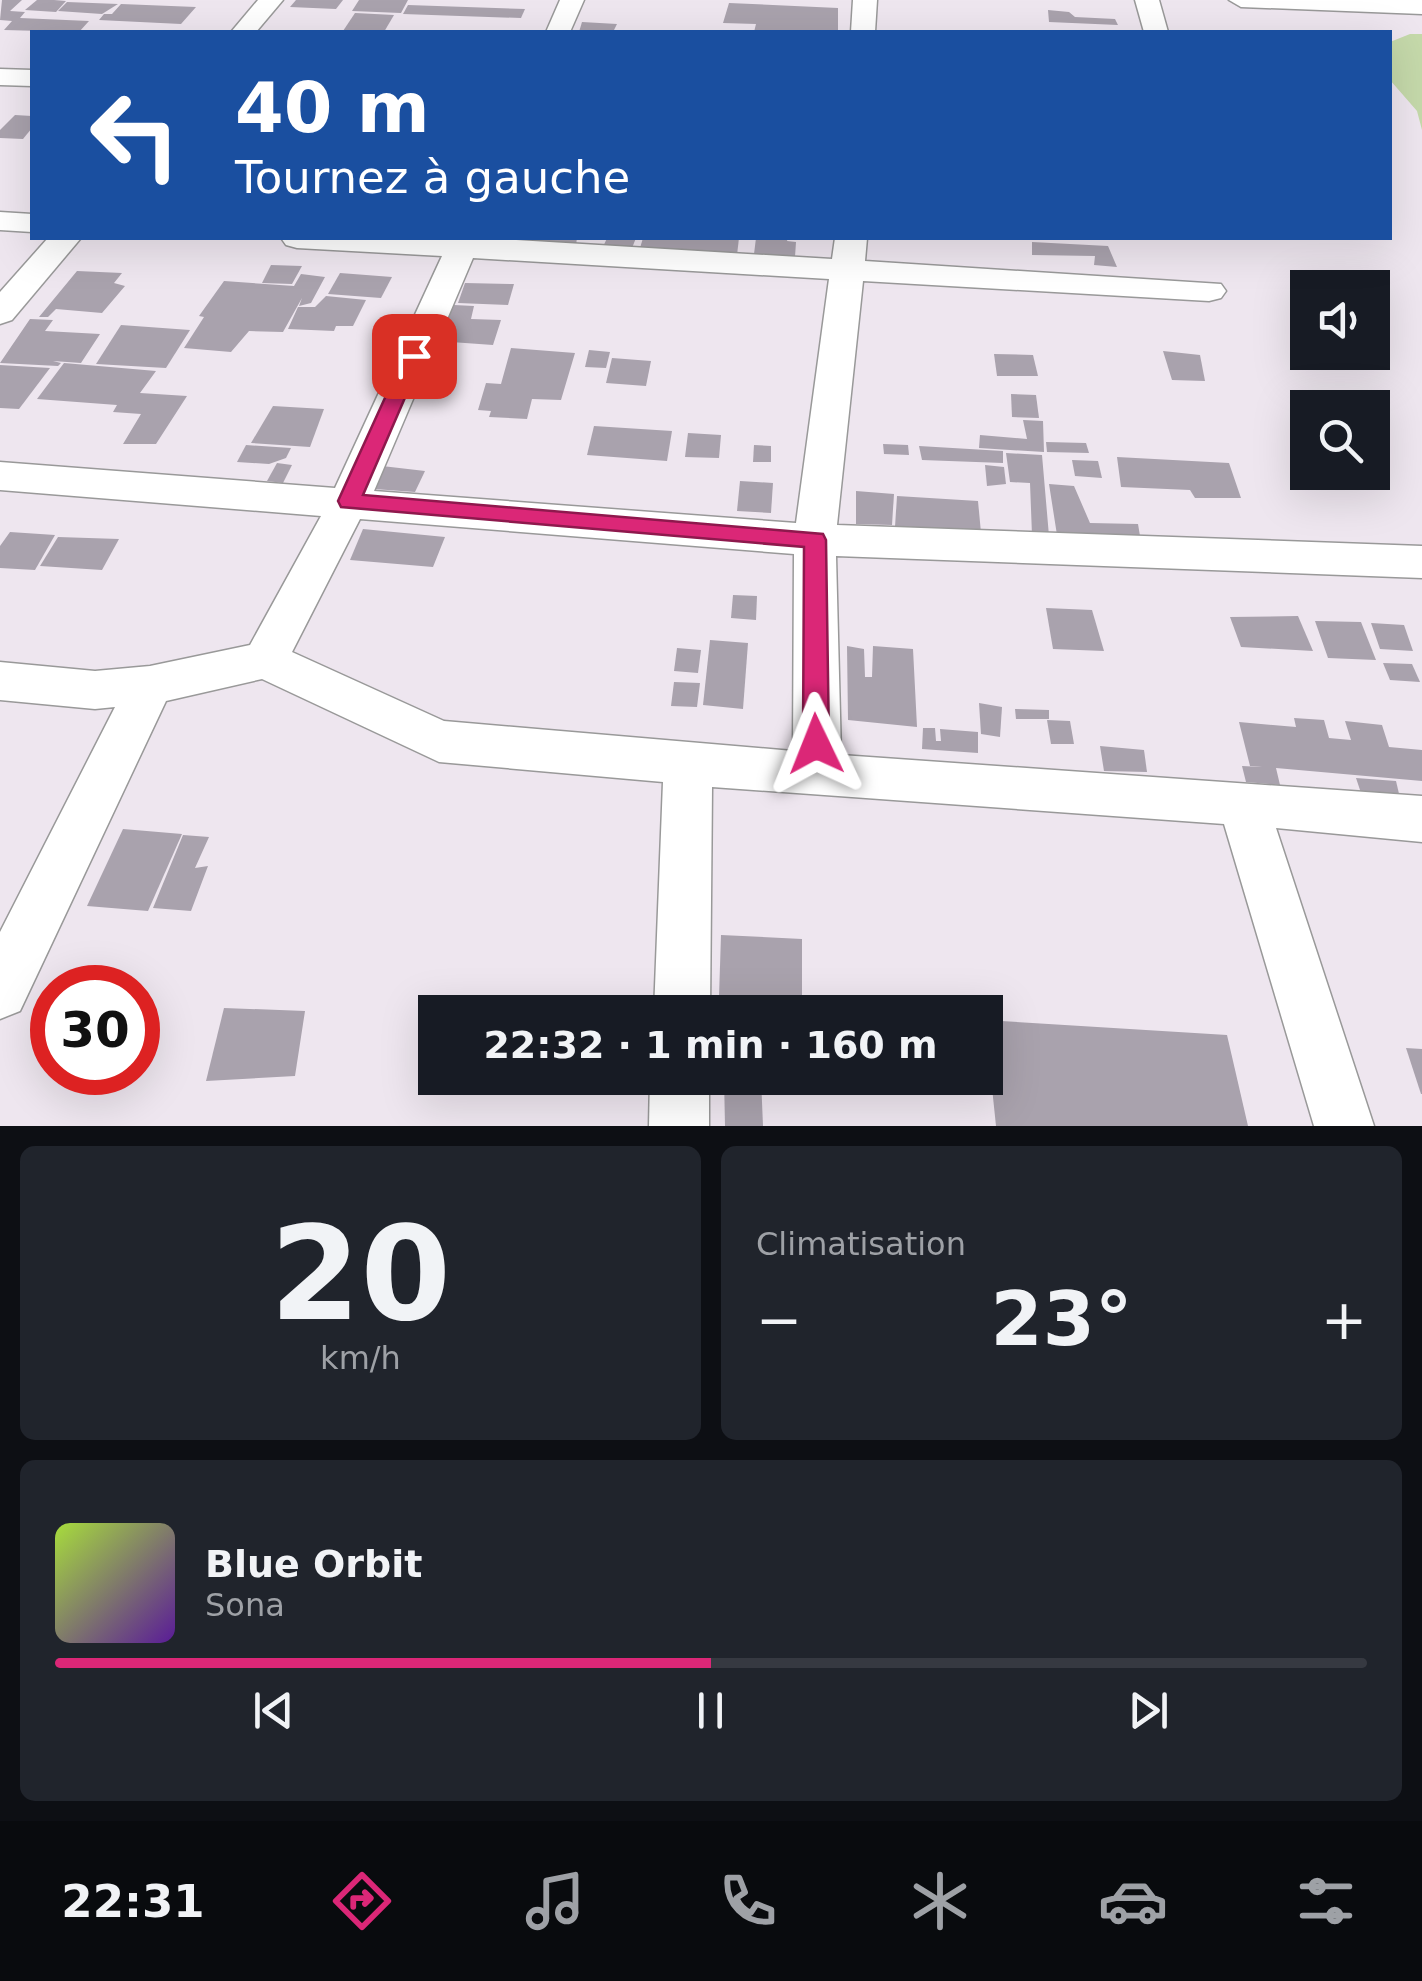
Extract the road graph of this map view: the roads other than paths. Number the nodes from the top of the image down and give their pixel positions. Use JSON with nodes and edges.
{"nodes":[{"id":1,"x":271,"y":0,"type":"edge"},
{"id":2,"x":572,"y":0,"type":"edge"},
{"id":3,"x":864,"y":0,"type":"edge"},
{"id":4,"x":1147,"y":0,"type":"edge"},
{"id":5,"x":1241,"y":0,"type":"edge"},
{"id":6,"x":1422,"y":8,"type":"edge"},
{"id":7,"x":245,"y":30,"type":"edge"},
{"id":8,"x":559,"y":30,"type":"edge"},
{"id":9,"x":863,"y":30,"type":"edge"},
{"id":10,"x":1155,"y":30,"type":"edge"},
{"id":11,"x":0,"y":76,"type":"edge"},
{"id":12,"x":30,"y":78,"type":"edge"},
{"id":13,"x":0,"y":221,"type":"edge"},
{"id":14,"x":30,"y":223,"type":"edge"},
{"id":15,"x":63,"y":240,"type":"edge"},
{"id":16,"x":380,"y":240,"type":"edge"},
{"id":17,"x":464,"y":242,"type":"edge"},
{"id":18,"x":850,"y":255,"type":"edge"},
{"id":19,"x":1209,"y":291,"type":"dead end"},
{"id":20,"x":0,"y":313,"type":"edge"},
{"id":21,"x":0,"y":476,"type":"edge"},
{"id":22,"x":349,"y":501,"type":"junction"},
{"id":23,"x":815,"y":540,"type":"junction"},
{"id":24,"x":1422,"y":562,"type":"edge"},
{"id":25,"x":265,"y":660,"type":"junction"},
{"id":26,"x":0,"y":681,"type":"edge"},
{"id":27,"x":150,"y":685,"type":"junction"},
{"id":28,"x":688,"y":762,"type":"junction"},
{"id":29,"x":817,"y":775,"type":"junction"},
{"id":30,"x":1243,"y":803,"type":"junction"},
{"id":31,"x":1422,"y":819,"type":"edge"},
{"id":32,"x":0,"y":992,"type":"edge"},
{"id":33,"x":682,"y":995,"type":"edge"},
{"id":34,"x":680,"y":1095,"type":"edge"},
{"id":35,"x":679,"y":1126,"type":"edge"},
{"id":36,"x":1344,"y":1126,"type":"edge"}],
"edges":[{"from":1,"to":7,"type":"street"},
{"from":2,"to":8,"type":"street"},
{"from":3,"to":9,"type":"street"},
{"from":4,"to":10,"type":"street"},
{"from":5,"to":6,"type":"street"},
{"from":11,"to":12,"type":"street"},
{"from":13,"to":14,"type":"street"},
{"from":15,"to":20,"type":"street"},
{"from":16,"to":17,"type":"street"},
{"from":17,"to":18,"type":"street"},
{"from":17,"to":22,"type":"street"},
{"from":18,"to":19,"type":"street"},
{"from":18,"to":23,"type":"street"},
{"from":21,"to":22,"type":"street"},
{"from":22,"to":23,"type":"street"},
{"from":22,"to":25,"type":"street"},
{"from":23,"to":24,"type":"street"},
{"from":23,"to":29,"type":"street"},
{"from":25,"to":27,"type":"street"},
{"from":25,"to":28,"type":"street"},
{"from":26,"to":27,"type":"street"},
{"from":27,"to":32,"type":"street"},
{"from":28,"to":29,"type":"street"},
{"from":28,"to":33,"type":"street"},
{"from":29,"to":30,"type":"street"},
{"from":30,"to":31,"type":"street"},
{"from":30,"to":36,"type":"street"},
{"from":34,"to":35,"type":"street"}]}
